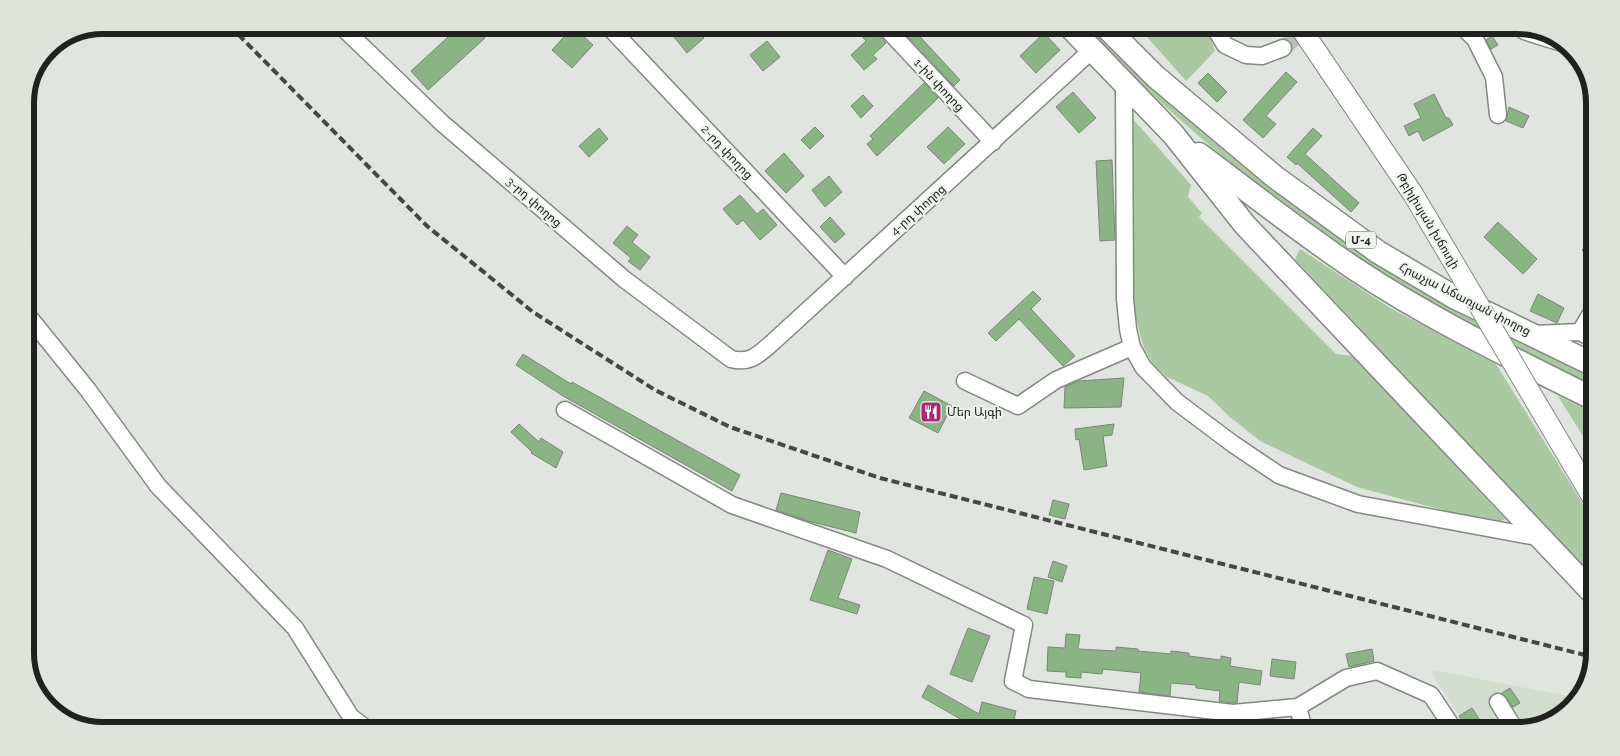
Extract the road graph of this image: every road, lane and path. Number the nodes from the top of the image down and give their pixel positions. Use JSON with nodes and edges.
{"nodes":[{"id":1,"x":350,"y":34,"type":"edge"},
{"id":2,"x":616,"y":34,"type":"edge"},
{"id":3,"x":892,"y":34,"type":"edge"},
{"id":4,"x":1077,"y":34,"type":"edge"},
{"id":5,"x":1113,"y":34,"type":"edge"},
{"id":6,"x":1130,"y":34,"type":"edge"},
{"id":7,"x":1218,"y":34,"type":"edge"},
{"id":8,"x":1305,"y":34,"type":"edge"},
{"id":9,"x":1470,"y":34,"type":"edge"},
{"id":10,"x":1283,"y":48,"type":"tunnel mouth"},
{"id":11,"x":1092,"y":50,"type":"junction"},
{"id":12,"x":1156,"y":77,"type":"junction"},
{"id":13,"x":1124,"y":84,"type":"junction"},
{"id":14,"x":1498,"y":115,"type":"dead end"},
{"id":15,"x":1173,"y":134,"type":"junction"},
{"id":16,"x":992,"y":142,"type":"junction"},
{"id":17,"x":845,"y":277,"type":"junction"},
{"id":18,"x":34,"y":323,"type":"edge"},
{"id":19,"x":1533,"y":334,"type":"junction"},
{"id":20,"x":1586,"y":335,"type":"edge"},
{"id":21,"x":1132,"y":347,"type":"junction"},
{"id":22,"x":738,"y":361,"type":"joint"},
{"id":23,"x":1586,"y":361,"type":"edge"},
{"id":24,"x":964,"y":381,"type":"dead end"},
{"id":25,"x":1586,"y":395,"type":"edge"},
{"id":26,"x":565,"y":410,"type":"dead end"},
{"id":27,"x":1586,"y":487,"type":"edge"},
{"id":28,"x":1542,"y":538,"type":"junction"},
{"id":29,"x":1586,"y":586,"type":"edge"},
{"id":30,"x":1498,"y":702,"type":"dead end"},
{"id":31,"x":1298,"y":707,"type":"junction"},
{"id":32,"x":358,"y":722,"type":"edge"},
{"id":33,"x":1302,"y":722,"type":"edge"},
{"id":34,"x":1449,"y":722,"type":"edge"},
{"id":35,"x":1510,"y":722,"type":"edge"}],
"edges":[{"from":1,"to":22,"type":"street","name":"3-րդ փողոց"},
{"from":2,"to":17,"type":"street","name":"2-րդ փողոց"},
{"from":3,"to":16,"type":"street","name":"1-ին փողոց"},
{"from":4,"to":11,"type":"highway","number":"Մ-4"},
{"from":5,"to":12,"type":"highway","number":"Մ-4"},
{"from":6,"to":12,"type":"highway"},
{"from":7,"to":10,"type":"street"},
{"from":8,"to":27,"type":"main road","name":"Թբիլիսյան խճուղի","bridge":true},
{"from":9,"to":14,"type":"street"},
{"from":11,"to":13,"type":"highway","number":"Մ-4"},
{"from":11,"to":16,"type":"street","name":"4-րդ փողոց"},
{"from":12,"to":19,"type":"highway","name":"Հրաչյա Աճառյան փողոց","number":"Մ-4"},
{"from":13,"to":15,"type":"highway","number":"Մ-4"},
{"from":13,"to":21,"type":"street"},
{"from":15,"to":25,"type":"highway","number":"Մ-4"},
{"from":15,"to":28,"type":"highway"},
{"from":16,"to":17,"type":"street","name":"4-րդ փողոց"},
{"from":17,"to":22,"type":"street","name":"4-րդ փողոց"},
{"from":18,"to":32,"type":"street"},
{"from":19,"to":20,"type":"street"},
{"from":19,"to":23,"type":"highway","name":"Հրաչյա Աճառյան փողոց","number":"Մ-4"},
{"from":21,"to":24,"type":"street"},
{"from":21,"to":28,"type":"street"},
{"from":26,"to":31,"type":"street"},
{"from":28,"to":29,"type":"highway"},
{"from":30,"to":35,"type":"street"},
{"from":31,"to":33,"type":"street"},
{"from":31,"to":34,"type":"street"}]}
